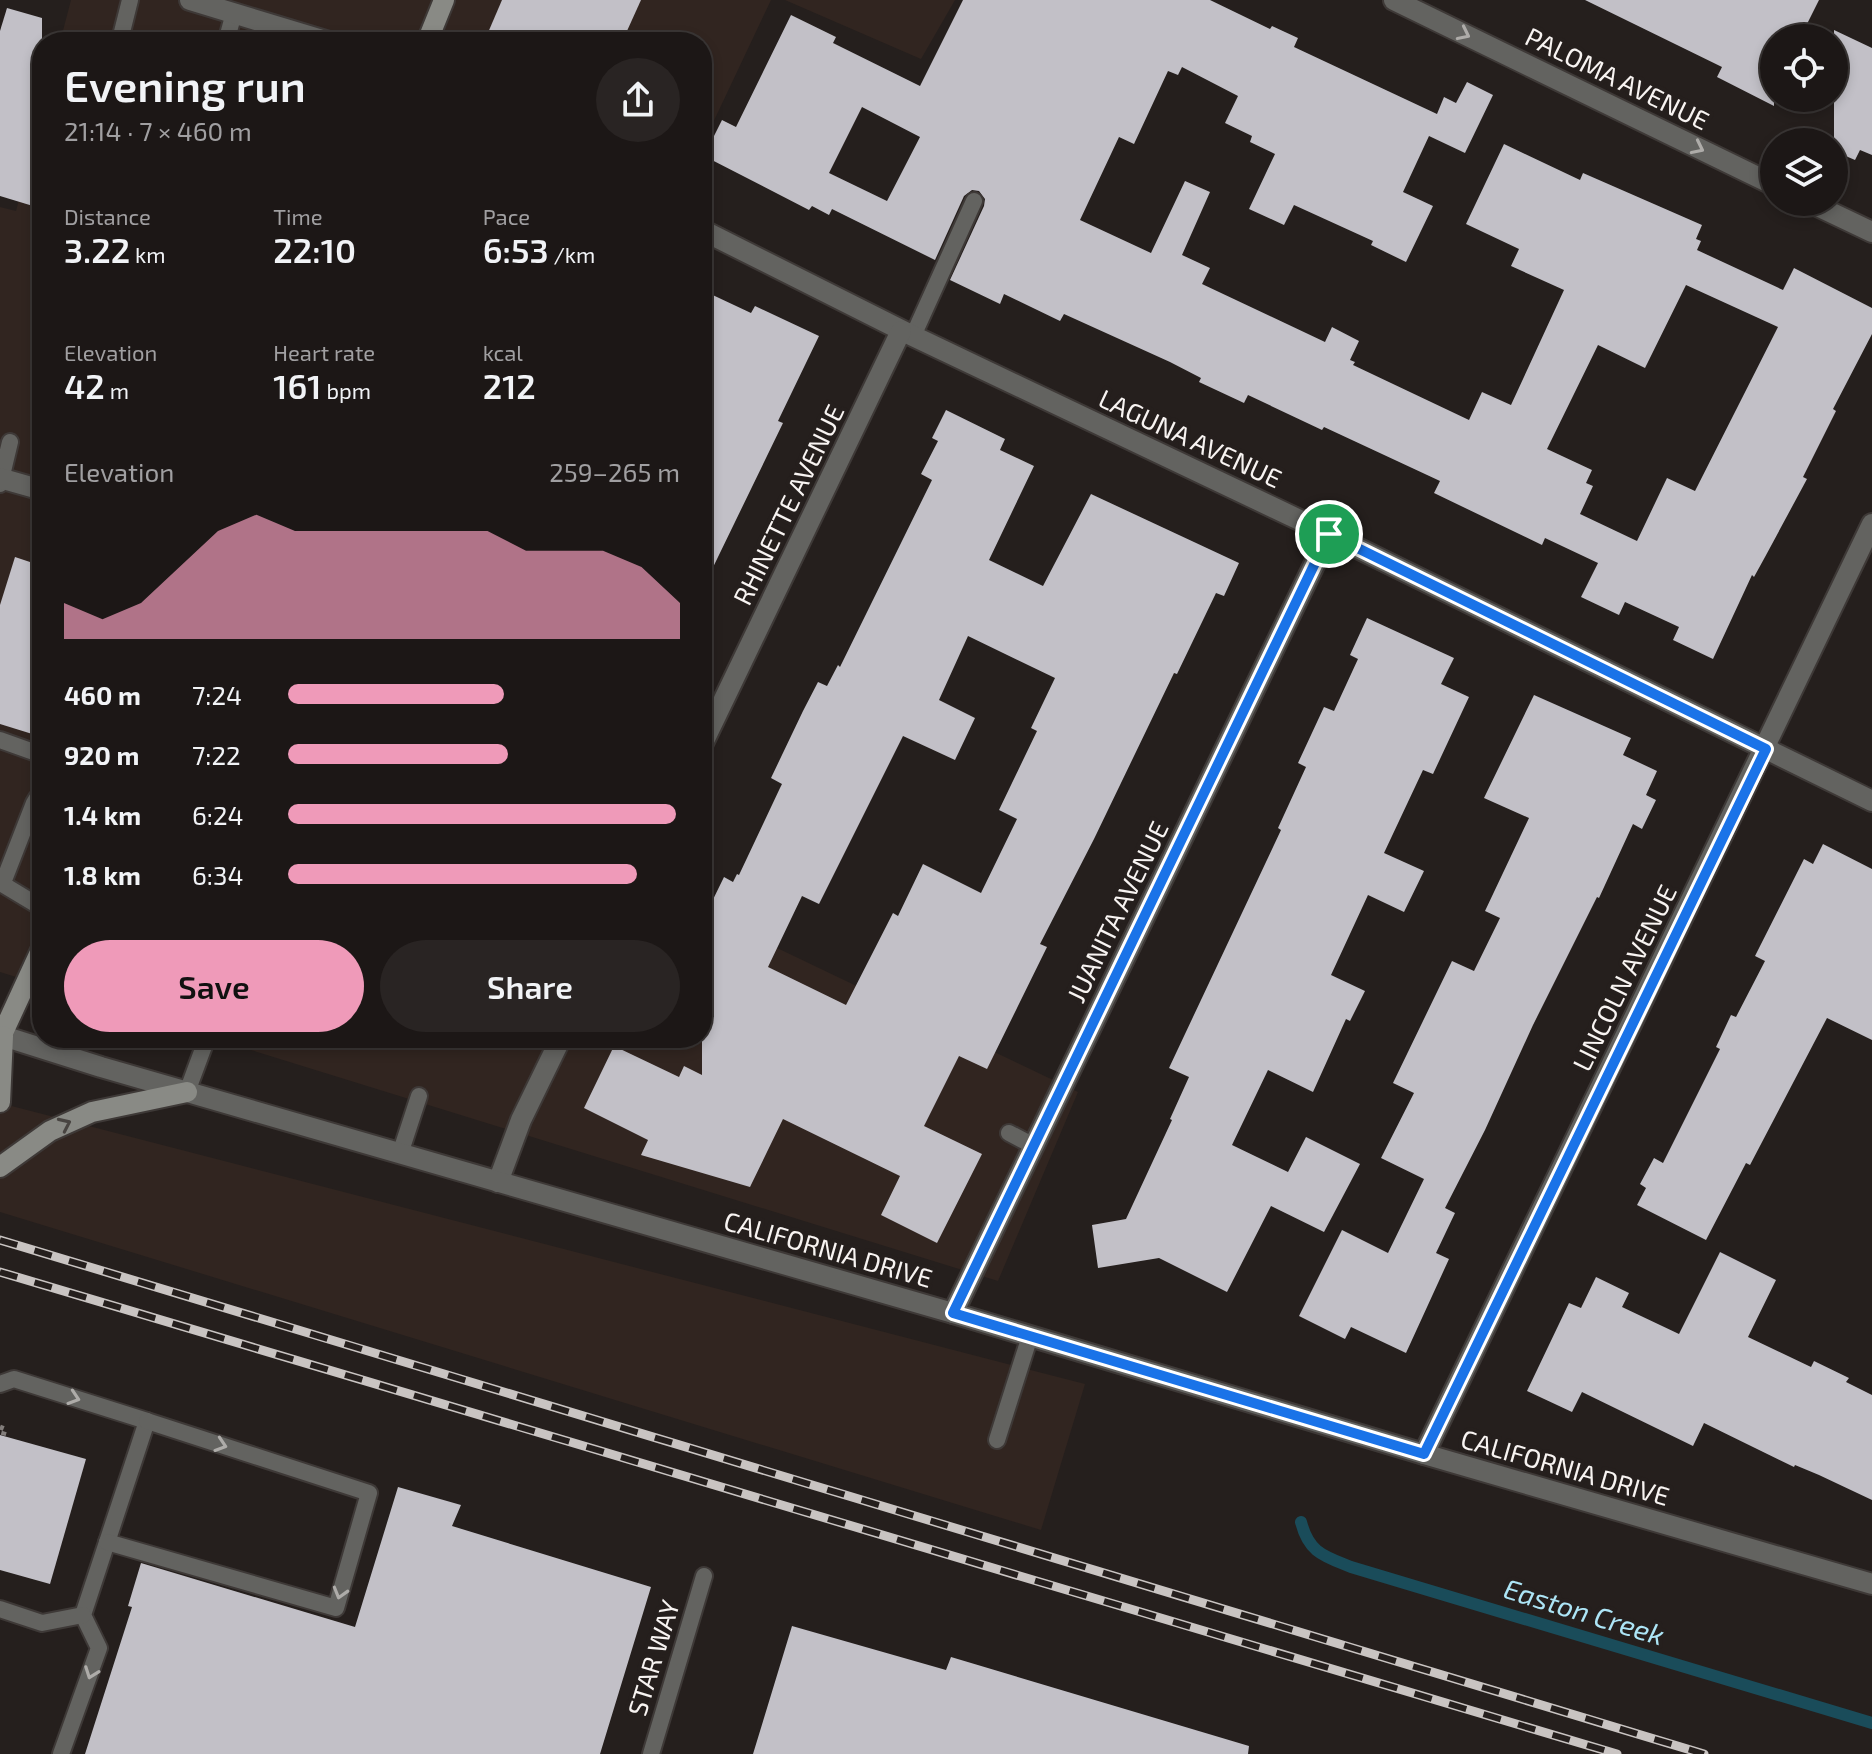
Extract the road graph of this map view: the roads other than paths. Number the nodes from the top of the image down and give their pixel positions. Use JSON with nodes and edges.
{"nodes":[{"id":1,"x":130,"y":0,"type":"edge"},
{"id":2,"x":190,"y":0,"type":"edge"},
{"id":3,"x":444,"y":0,"type":"edge"},
{"id":4,"x":1394,"y":0,"type":"edge"},
{"id":5,"x":234,"y":13,"type":"junction"},
{"id":6,"x":122,"y":32,"type":"edge"},
{"id":7,"x":229,"y":32,"type":"edge"},
{"id":8,"x":296,"y":32,"type":"edge"},
{"id":9,"x":431,"y":32,"type":"edge"},
{"id":10,"x":1760,"y":178,"type":"edge"},
{"id":11,"x":974,"y":201,"type":"dead end"},
{"id":12,"x":1838,"y":216,"type":"edge"},
{"id":13,"x":1872,"y":232,"type":"edge"},
{"id":14,"x":712,"y":235,"type":"edge"},
{"id":15,"x":907,"y":334,"type":"junction"},
{"id":16,"x":10,"y":442,"type":"dead end"},
{"id":17,"x":0,"y":480,"type":"edge"},
{"id":18,"x":32,"y":488,"type":"edge"},
{"id":19,"x":1872,"y":524,"type":"edge"},
{"id":20,"x":1329,"y":534,"type":"junction"},
{"id":21,"x":712,"y":725,"type":"edge"},
{"id":22,"x":0,"y":740,"type":"edge"},
{"id":23,"x":1766,"y":749,"type":"junction"},
{"id":24,"x":32,"y":751,"type":"edge"},
{"id":25,"x":1872,"y":801,"type":"edge"},
{"id":26,"x":32,"y":808,"type":"edge"},
{"id":27,"x":2,"y":887,"type":"edge"},
{"id":28,"x":32,"y":903,"type":"edge"},
{"id":29,"x":32,"y":970,"type":"edge"},
{"id":30,"x":1,"y":1037,"type":"edge"},
{"id":31,"x":32,"y":1046,"type":"edge"},
{"id":32,"x":38,"y":1048,"type":"edge"},
{"id":33,"x":203,"y":1048,"type":"edge"},
{"id":34,"x":556,"y":1048,"type":"edge"},
{"id":35,"x":187,"y":1092,"type":"junction"},
{"id":36,"x":419,"y":1096,"type":"dead end"},
{"id":37,"x":0,"y":1102,"type":"edge"},
{"id":38,"x":1009,"y":1133,"type":"dead end"},
{"id":39,"x":1034,"y":1146,"type":"junction"},
{"id":40,"x":400,"y":1154,"type":"junction"},
{"id":41,"x":0,"y":1167,"type":"edge"},
{"id":42,"x":498,"y":1182,"type":"junction"},
{"id":43,"x":953,"y":1313,"type":"junction"},
{"id":44,"x":1030,"y":1336,"type":"junction"},
{"id":45,"x":0,"y":1384,"type":"edge"},
{"id":46,"x":147,"y":1421,"type":"junction"},
{"id":47,"x":997,"y":1440,"type":"dead end"},
{"id":48,"x":1424,"y":1454,"type":"junction"},
{"id":49,"x":107,"y":1542,"type":"junction"},
{"id":50,"x":704,"y":1576,"type":"dead end"},
{"id":51,"x":1872,"y":1584,"type":"edge"},
{"id":52,"x":0,"y":1609,"type":"edge"},
{"id":53,"x":83,"y":1615,"type":"junction"},
{"id":54,"x":61,"y":1754,"type":"edge"},
{"id":55,"x":651,"y":1754,"type":"edge"}],
"edges":[{"from":1,"to":6,"type":"lane"},
{"from":2,"to":5,"type":"street"},
{"from":3,"to":9,"type":"main road"},
{"from":4,"to":10,"type":"street","name":"PALOMA AVENUE","one_way":true},
{"from":5,"to":7,"type":"lane"},
{"from":5,"to":8,"type":"street"},
{"from":11,"to":15,"type":"lane"},
{"from":12,"to":13,"type":"street"},
{"from":14,"to":15,"type":"street","name":"LAGUNA AVENUE"},
{"from":15,"to":20,"type":"street","name":"LAGUNA AVENUE"},
{"from":15,"to":21,"type":"street","name":"RHINETTE AVENUE"},
{"from":16,"to":17,"type":"lane"},
{"from":17,"to":18,"type":"street"},
{"from":19,"to":23,"type":"street","name":"LINCOLN AVENUE"},
{"from":20,"to":23,"type":"street","name":"LAGUNA AVENUE"},
{"from":20,"to":39,"type":"street","name":"JUANITA AVENUE"},
{"from":22,"to":24,"type":"lane"},
{"from":23,"to":25,"type":"street","name":"LAGUNA AVENUE"},
{"from":23,"to":48,"type":"street","name":"LINCOLN AVENUE"},
{"from":26,"to":27,"type":"lane"},
{"from":27,"to":28,"type":"lane"},
{"from":29,"to":30,"type":"main road"},
{"from":30,"to":31,"type":"street","name":"CALIFORNIA DRIVE"},
{"from":30,"to":37,"type":"main road"},
{"from":32,"to":35,"type":"street","name":"CALIFORNIA DRIVE"},
{"from":33,"to":35,"type":"lane"},
{"from":34,"to":42,"type":"street"},
{"from":35,"to":40,"type":"street","name":"CALIFORNIA DRIVE"},
{"from":41,"to":35,"type":"main road","one_way":true},
{"from":36,"to":40,"type":"lane"},
{"from":38,"to":39,"type":"lane"},
{"from":39,"to":43,"type":"street","name":"JUANITA AVENUE"},
{"from":40,"to":42,"type":"street","name":"CALIFORNIA DRIVE"},
{"from":42,"to":43,"type":"street","name":"CALIFORNIA DRIVE"},
{"from":43,"to":44,"type":"street","name":"CALIFORNIA DRIVE"},
{"from":44,"to":47,"type":"lane"},
{"from":44,"to":48,"type":"street","name":"CALIFORNIA DRIVE"},
{"from":45,"to":46,"type":"lane","one_way":true},
{"from":46,"to":49,"type":"lane"},
{"from":46,"to":49,"type":"lane","one_way":true},
{"from":48,"to":51,"type":"street","name":"CALIFORNIA DRIVE"},
{"from":49,"to":53,"type":"lane"},
{"from":50,"to":55,"type":"lane","name":"STAR WAY"},
{"from":52,"to":53,"type":"lane"},
{"from":53,"to":54,"type":"lane","one_way":true}]}
